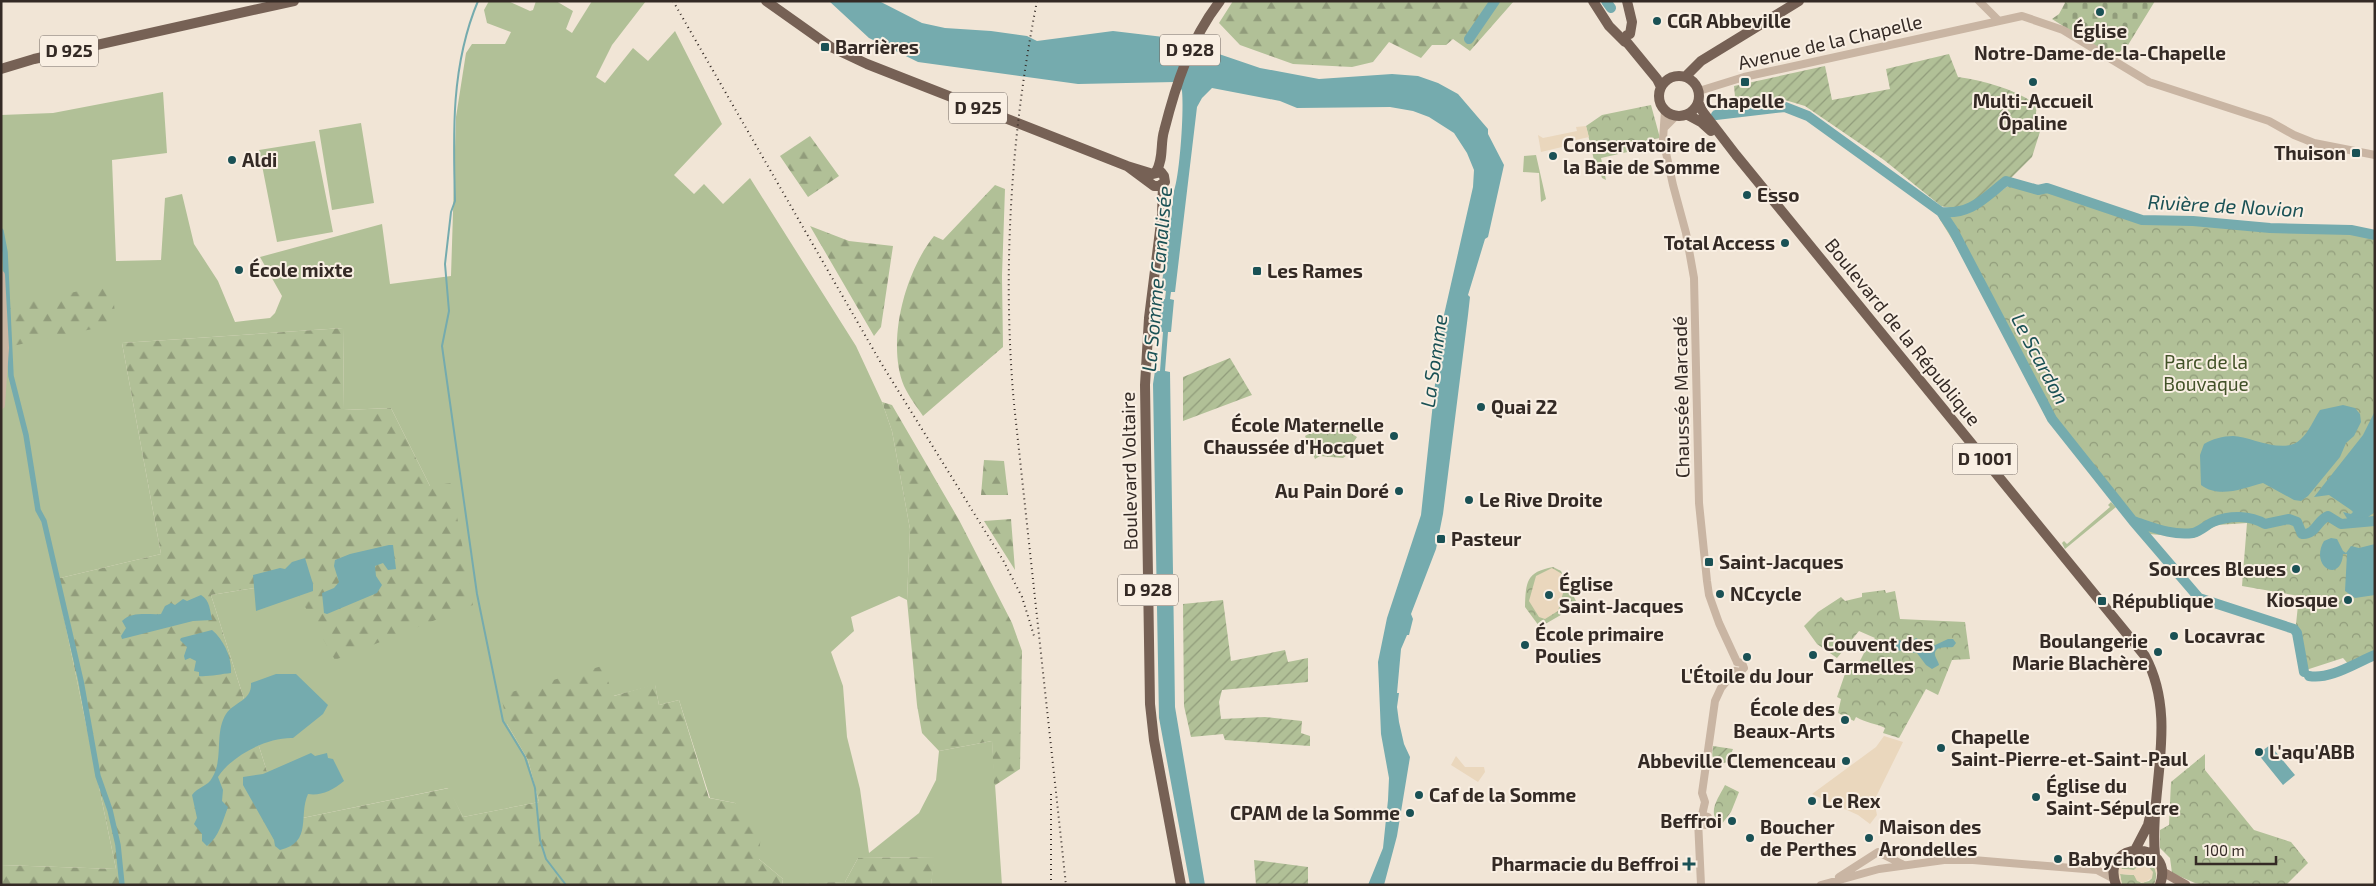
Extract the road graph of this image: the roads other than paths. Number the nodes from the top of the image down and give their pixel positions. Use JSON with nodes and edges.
{"nodes":[{"id":1,"x":294,"y":1,"type":"edge"},
{"id":2,"x":766,"y":1,"type":"edge"},
{"id":3,"x":1220,"y":1,"type":"edge"},
{"id":4,"x":1593,"y":1,"type":"edge"},
{"id":5,"x":1599,"y":1,"type":"edge"},
{"id":6,"x":1628,"y":1,"type":"edge"},
{"id":7,"x":1799,"y":1,"type":"edge"},
{"id":8,"x":1978,"y":1,"type":"edge"},
{"id":9,"x":1999,"y":21,"type":"junction"},
{"id":10,"x":1631,"y":39,"type":"junction"},
{"id":11,"x":1708,"y":59,"type":"junction"},
{"id":12,"x":1,"y":69,"type":"edge"},
{"id":13,"x":1685,"y":77,"type":"junction"},
{"id":14,"x":1671,"y":78,"type":"junction"},
{"id":15,"x":1661,"y":87,"type":"junction"},
{"id":16,"x":1697,"y":88,"type":"junction"},
{"id":17,"x":1698,"y":102,"type":"junction"},
{"id":18,"x":1665,"y":111,"type":"junction"},
{"id":19,"x":1688,"y":115,"type":"junction"},
{"id":20,"x":1676,"y":116,"type":"junction"},
{"id":21,"x":1664,"y":128,"type":"junction"},
{"id":22,"x":2375,"y":155,"type":"edge"},
{"id":23,"x":1157,"y":179,"type":"junction"},
{"id":24,"x":1,"y":275,"type":"edge"},
{"id":25,"x":1,"y":405,"type":"edge"},
{"id":26,"x":2135,"y":850,"type":"junction"},
{"id":27,"x":1873,"y":855,"type":"junction"},
{"id":28,"x":2155,"y":856,"type":"junction"},
{"id":29,"x":1887,"y":858,"type":"junction"},
{"id":30,"x":1902,"y":864,"type":"junction"},
{"id":31,"x":2116,"y":864,"type":"junction"},
{"id":32,"x":1880,"y":869,"type":"junction"},
{"id":33,"x":2097,"y":870,"type":"junction"},
{"id":34,"x":2163,"y":872,"type":"junction"},
{"id":35,"x":1834,"y":880,"type":"junction"},
{"id":36,"x":2115,"y":882,"type":"edge"},
{"id":37,"x":1181,"y":885,"type":"edge"},
{"id":38,"x":1701,"y":885,"type":"edge"},
{"id":39,"x":1821,"y":885,"type":"edge"},
{"id":40,"x":2160,"y":885,"type":"edge"},
{"id":41,"x":2186,"y":885,"type":"edge"}],
"edges":[{"from":1,"to":12,"type":"main road","number":"D 925"},
{"from":2,"to":23,"type":"main road","number":"D 925"},
{"from":3,"to":23,"type":"main road","name":"Boulevard Voltaire","number":"D 928"},
{"from":4,"to":10,"type":"main road"},
{"from":5,"to":10,"type":"main road"},
{"from":6,"to":10,"type":"main road"},
{"from":7,"to":11,"type":"main road"},
{"from":8,"to":9,"type":"street"},
{"from":9,"to":16,"type":"street","name":"Avenue de la Chapelle"},
{"from":9,"to":22,"type":"street","name":"Avenue de la Chapelle"},
{"from":10,"to":14,"type":"main road"},
{"from":10,"to":15,"type":"main road"},
{"from":11,"to":13,"type":"main road"},
{"from":11,"to":16,"type":"main road"},
{"from":13,"to":14,"type":"main road"},
{"from":13,"to":16,"type":"main road"},
{"from":14,"to":15,"type":"main road"},
{"from":15,"to":18,"type":"main road"},
{"from":16,"to":17,"type":"main road"},
{"from":17,"to":19,"type":"main road"},
{"from":17,"to":28,"type":"main road","name":"Boulevard de la République","number":"D 1001"},
{"from":18,"to":20,"type":"main road"},
{"from":18,"to":21,"type":"street","name":"Chaussée Marcadé"},
{"from":19,"to":20,"type":"main road"},
{"from":19,"to":26,"type":"main road","name":"Boulevard de la République","number":"D 1001"},
{"from":20,"to":21,"type":"street"},
{"from":21,"to":38,"type":"street","name":"Chaussée Marcadé"},
{"from":23,"to":37,"type":"main road","name":"Boulevard Voltaire","number":"D 928"},
{"from":24,"to":25,"type":"street"},
{"from":26,"to":28,"type":"main road"},
{"from":26,"to":31,"type":"main road"},
{"from":27,"to":29,"type":"street"},
{"from":27,"to":32,"type":"street"},
{"from":27,"to":35,"type":"street"},
{"from":28,"to":34,"type":"main road"},
{"from":29,"to":30,"type":"street"},
{"from":29,"to":32,"type":"street"},
{"from":30,"to":32,"type":"street"},
{"from":30,"to":33,"type":"street"},
{"from":31,"to":33,"type":"street"},
{"from":31,"to":36,"type":"main road"},
{"from":32,"to":35,"type":"street"},
{"from":33,"to":36,"type":"street"},
{"from":34,"to":40,"type":"main road"},
{"from":34,"to":41,"type":"main road"},
{"from":35,"to":39,"type":"street"}]}
